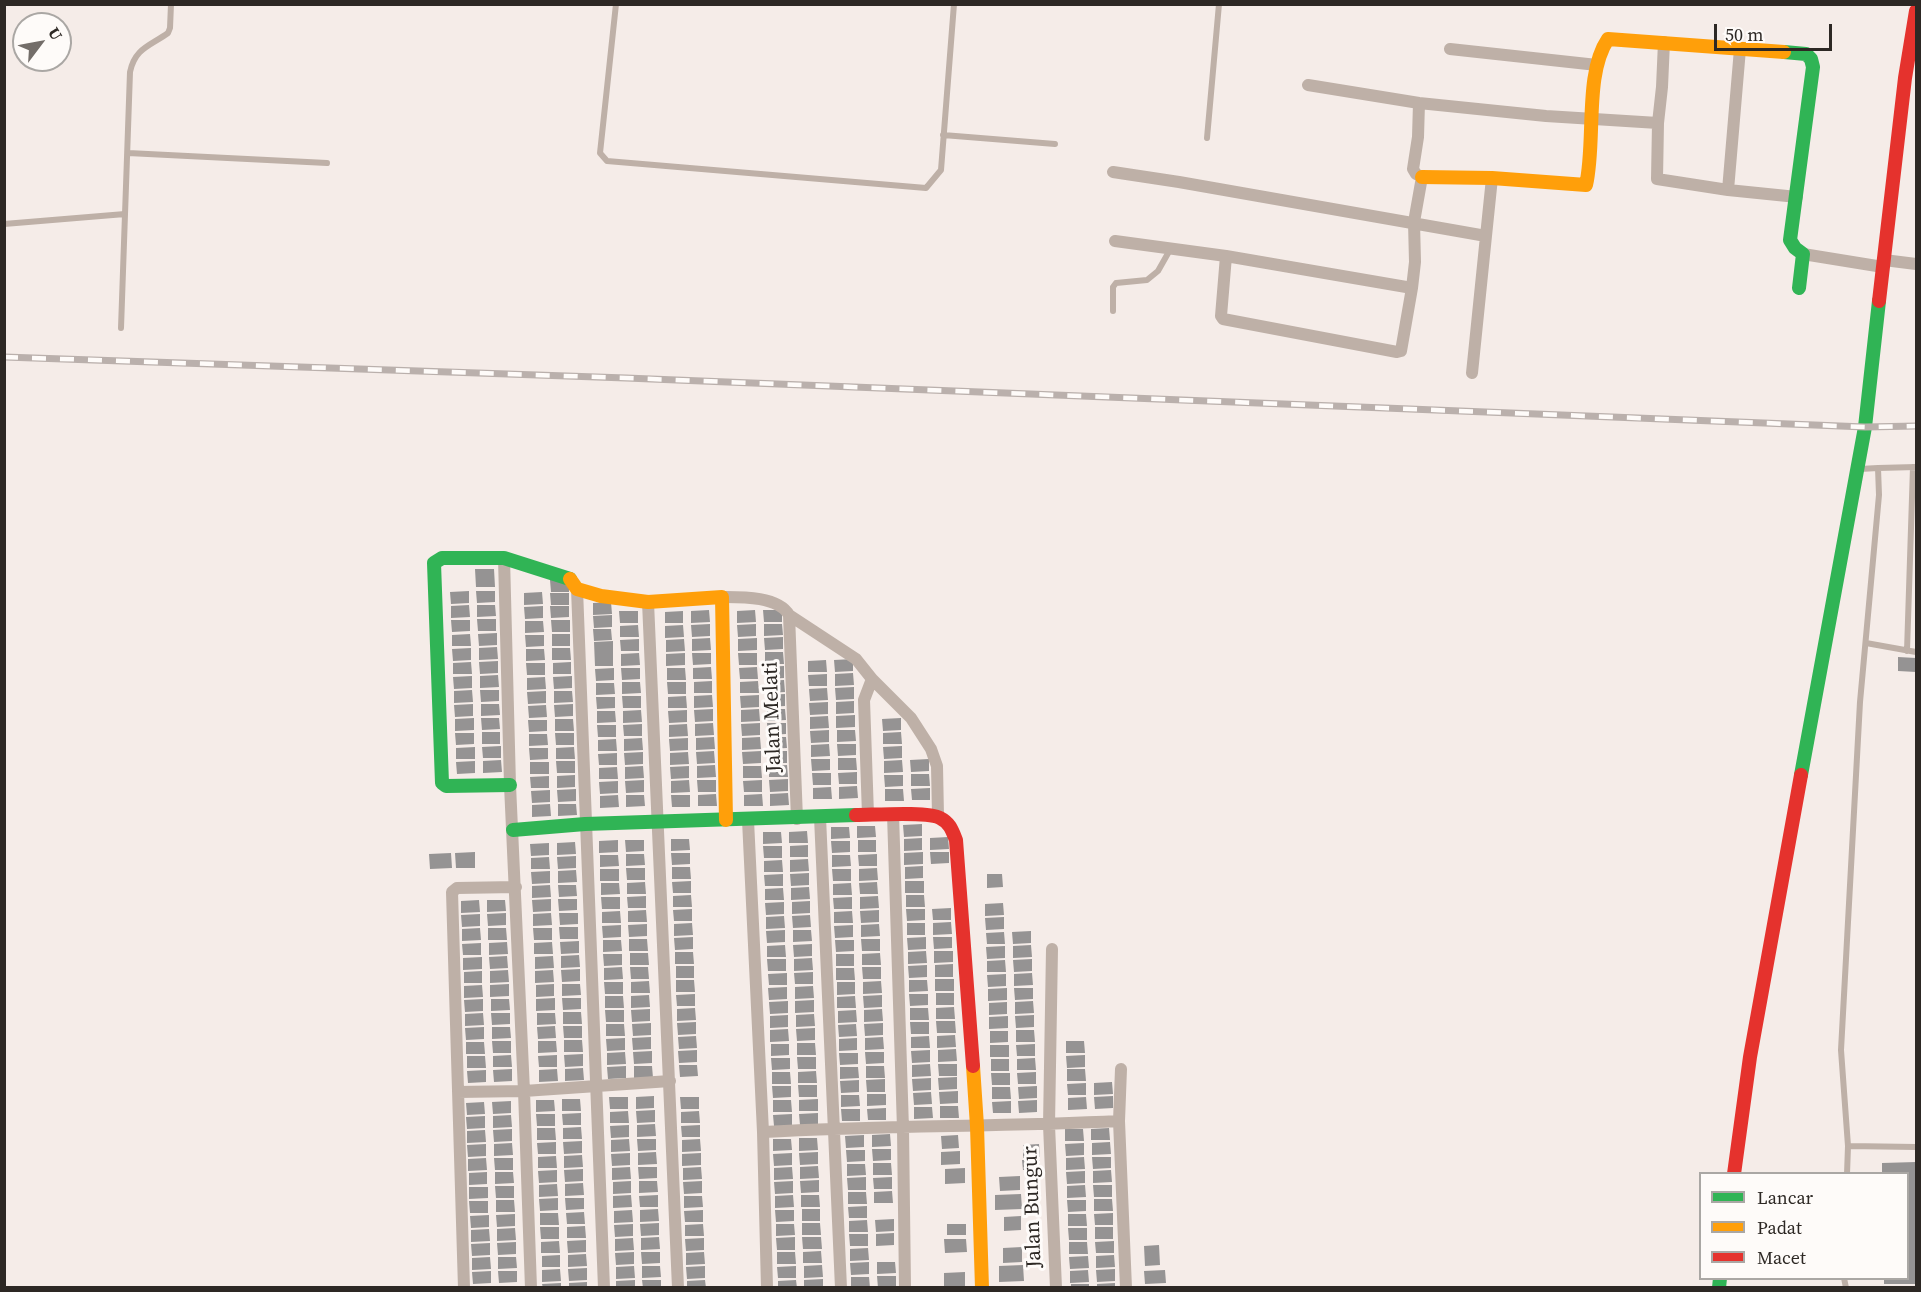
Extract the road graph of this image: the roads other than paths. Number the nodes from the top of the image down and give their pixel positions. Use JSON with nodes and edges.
{"nodes":[{"id":1,"x":171,"y":4,"type":"edge"},
{"id":2,"x":616,"y":4,"type":"edge"},
{"id":3,"x":954,"y":4,"type":"edge"},
{"id":4,"x":1219,"y":4,"type":"edge"},
{"id":5,"x":1917,"y":10,"type":"edge"},
{"id":6,"x":1915,"y":32,"type":"edge"},
{"id":7,"x":1664,"y":42,"type":"junction"},
{"id":8,"x":1450,"y":49,"type":"dead end"},
{"id":9,"x":1740,"y":49,"type":"junction"},
{"id":10,"x":1596,"y":65,"type":"junction"},
{"id":11,"x":1308,"y":85,"type":"dead end"},
{"id":12,"x":1419,"y":103,"type":"junction"},
{"id":13,"x":1592,"y":117,"type":"junction"},
{"id":14,"x":1658,"y":123,"type":"junction"},
{"id":15,"x":943,"y":135,"type":"junction"},
{"id":16,"x":1207,"y":138,"type":"dead end"},
{"id":17,"x":1055,"y":144,"type":"dead end"},
{"id":18,"x":128,"y":153,"type":"junction"},
{"id":19,"x":327,"y":163,"type":"dead end"},
{"id":20,"x":1113,"y":172,"type":"dead end"},
{"id":21,"x":1422,"y":177,"type":"junction"},
{"id":22,"x":1492,"y":178,"type":"junction"},
{"id":23,"x":1728,"y":190,"type":"junction"},
{"id":24,"x":1797,"y":197,"type":"junction"},
{"id":25,"x":125,"y":214,"type":"junction"},
{"id":26,"x":1414,"y":222,"type":"junction"},
{"id":27,"x":4,"y":224,"type":"edge"},
{"id":28,"x":1486,"y":236,"type":"junction"},
{"id":29,"x":1115,"y":241,"type":"dead end"},
{"id":30,"x":1171,"y":247,"type":"junction"},
{"id":31,"x":1803,"y":254,"type":"junction"},
{"id":32,"x":1226,"y":256,"type":"junction"},
{"id":33,"x":1883,"y":263,"type":"junction"},
{"id":34,"x":1917,"y":264,"type":"edge"},
{"id":35,"x":1412,"y":288,"type":"junction"},
{"id":36,"x":1798,"y":288,"type":"dead end"},
{"id":37,"x":1113,"y":311,"type":"dead end"},
{"id":38,"x":121,"y":328,"type":"dead end"},
{"id":39,"x":1472,"y":373,"type":"dead end"},
{"id":40,"x":1915,"y":467,"type":"edge"},
{"id":41,"x":1878,"y":468,"type":"junction"},
{"id":42,"x":1857,"y":469,"type":"junction"},
{"id":43,"x":504,"y":558,"type":"junction"},
{"id":44,"x":577,"y":589,"type":"junction"},
{"id":45,"x":722,"y":597,"type":"junction"},
{"id":46,"x":648,"y":602,"type":"junction"},
{"id":47,"x":789,"y":615,"type":"junction"},
{"id":48,"x":1866,"y":644,"type":"junction"},
{"id":49,"x":1907,"y":651,"type":"junction"},
{"id":50,"x":1917,"y":652,"type":"edge"},
{"id":51,"x":872,"y":679,"type":"junction"},
{"id":52,"x":510,"y":785,"type":"junction"},
{"id":53,"x":893,"y":814,"type":"junction"},
{"id":54,"x":868,"y":815,"type":"junction"},
{"id":55,"x":938,"y":816,"type":"junction"},
{"id":56,"x":820,"y":817,"type":"junction"},
{"id":57,"x":797,"y":819,"type":"junction"},
{"id":58,"x":726,"y":820,"type":"junction"},
{"id":59,"x":748,"y":820,"type":"junction"},
{"id":60,"x":656,"y":822,"type":"junction"},
{"id":61,"x":585,"y":824,"type":"junction"},
{"id":62,"x":513,"y":830,"type":"junction"},
{"id":63,"x":516,"y":886,"type":"junction"},
{"id":64,"x":1052,"y":949,"type":"dead end"},
{"id":65,"x":1121,"y":1069,"type":"dead end"},
{"id":66,"x":669,"y":1081,"type":"junction"},
{"id":67,"x":597,"y":1085,"type":"junction"},
{"id":68,"x":525,"y":1091,"type":"junction"},
{"id":69,"x":458,"y":1092,"type":"junction"},
{"id":70,"x":1119,"y":1121,"type":"junction"},
{"id":71,"x":1049,"y":1125,"type":"junction"},
{"id":72,"x":977,"y":1126,"type":"junction"},
{"id":73,"x":833,"y":1128,"type":"junction"},
{"id":74,"x":903,"y":1129,"type":"junction"},
{"id":75,"x":763,"y":1132,"type":"junction"},
{"id":76,"x":1848,"y":1146,"type":"junction"},
{"id":77,"x":1917,"y":1147,"type":"edge"},
{"id":78,"x":1734,"y":1172,"type":"edge"},
{"id":79,"x":1847,"y":1172,"type":"edge"},
{"id":80,"x":464,"y":1287,"type":"edge"},
{"id":81,"x":531,"y":1287,"type":"edge"},
{"id":82,"x":604,"y":1287,"type":"edge"},
{"id":83,"x":678,"y":1287,"type":"edge"},
{"id":84,"x":766,"y":1287,"type":"edge"},
{"id":85,"x":841,"y":1287,"type":"edge"},
{"id":86,"x":905,"y":1287,"type":"edge"},
{"id":87,"x":982,"y":1287,"type":"edge"},
{"id":88,"x":1056,"y":1287,"type":"edge"},
{"id":89,"x":1126,"y":1287,"type":"edge"}],
"edges":[{"from":1,"to":18,"type":"lane"},
{"from":2,"to":15,"type":"lane"},
{"from":3,"to":15,"type":"lane"},
{"from":4,"to":16,"type":"lane"},
{"from":5,"to":6,"type":"street"},
{"from":6,"to":33,"type":"street"},
{"from":7,"to":9,"type":"street"},
{"from":7,"to":10,"type":"street"},
{"from":7,"to":14,"type":"street"},
{"from":8,"to":10,"type":"street"},
{"from":9,"to":23,"type":"street"},
{"from":9,"to":24,"type":"street"},
{"from":10,"to":13,"type":"street"},
{"from":11,"to":12,"type":"street"},
{"from":12,"to":13,"type":"street"},
{"from":12,"to":21,"type":"street"},
{"from":13,"to":14,"type":"street"},
{"from":13,"to":22,"type":"street"},
{"from":14,"to":23,"type":"street"},
{"from":15,"to":17,"type":"lane"},
{"from":18,"to":19,"type":"lane"},
{"from":18,"to":25,"type":"lane"},
{"from":20,"to":26,"type":"street"},
{"from":21,"to":22,"type":"street"},
{"from":21,"to":26,"type":"street"},
{"from":22,"to":28,"type":"street"},
{"from":23,"to":24,"type":"street"},
{"from":24,"to":31,"type":"street"},
{"from":25,"to":27,"type":"lane"},
{"from":25,"to":38,"type":"lane"},
{"from":26,"to":28,"type":"street"},
{"from":26,"to":35,"type":"street"},
{"from":28,"to":39,"type":"street"},
{"from":29,"to":30,"type":"street"},
{"from":30,"to":32,"type":"street"},
{"from":30,"to":37,"type":"lane"},
{"from":31,"to":33,"type":"street"},
{"from":31,"to":36,"type":"street"},
{"from":32,"to":35,"type":"street"},
{"from":32,"to":35,"type":"street"},
{"from":33,"to":34,"type":"street"},
{"from":33,"to":42,"type":"street"},
{"from":40,"to":41,"type":"lane"},
{"from":40,"to":49,"type":"lane"},
{"from":41,"to":42,"type":"lane"},
{"from":41,"to":48,"type":"lane"},
{"from":42,"to":78,"type":"street"},
{"from":43,"to":44,"type":"street"},
{"from":43,"to":52,"type":"street"},
{"from":43,"to":52,"type":"street"},
{"from":44,"to":46,"type":"street"},
{"from":44,"to":61,"type":"street"},
{"from":45,"to":46,"type":"street"},
{"from":45,"to":47,"type":"street"},
{"from":45,"to":58,"type":"street"},
{"from":46,"to":60,"type":"street"},
{"from":47,"to":51,"type":"street"},
{"from":47,"to":57,"type":"street","name":"Jalan Melati"},
{"from":48,"to":49,"type":"lane"},
{"from":48,"to":76,"type":"lane"},
{"from":49,"to":50,"type":"lane"},
{"from":51,"to":54,"type":"street"},
{"from":51,"to":55,"type":"street"},
{"from":52,"to":62,"type":"street"},
{"from":53,"to":54,"type":"street"},
{"from":53,"to":55,"type":"street"},
{"from":53,"to":74,"type":"street"},
{"from":54,"to":56,"type":"street"},
{"from":55,"to":72,"type":"street"},
{"from":56,"to":57,"type":"street"},
{"from":56,"to":73,"type":"street"},
{"from":57,"to":59,"type":"street"},
{"from":58,"to":59,"type":"street"},
{"from":58,"to":60,"type":"street"},
{"from":59,"to":75,"type":"street"},
{"from":60,"to":61,"type":"street"},
{"from":60,"to":66,"type":"street"},
{"from":61,"to":62,"type":"street"},
{"from":61,"to":67,"type":"street"},
{"from":62,"to":63,"type":"street"},
{"from":63,"to":68,"type":"street"},
{"from":63,"to":69,"type":"street"},
{"from":64,"to":71,"type":"street","name":"Jalan Bungur"},
{"from":65,"to":70,"type":"street"},
{"from":66,"to":67,"type":"street"},
{"from":66,"to":83,"type":"street"},
{"from":67,"to":68,"type":"street"},
{"from":67,"to":82,"type":"street"},
{"from":68,"to":69,"type":"street"},
{"from":68,"to":81,"type":"street"},
{"from":69,"to":80,"type":"street"},
{"from":70,"to":71,"type":"street"},
{"from":70,"to":89,"type":"street"},
{"from":71,"to":72,"type":"street"},
{"from":71,"to":88,"type":"street","name":"Jalan Bungur"},
{"from":72,"to":74,"type":"street"},
{"from":72,"to":87,"type":"street"},
{"from":73,"to":74,"type":"street"},
{"from":73,"to":75,"type":"street"},
{"from":73,"to":85,"type":"street"},
{"from":74,"to":86,"type":"street"},
{"from":75,"to":84,"type":"street"},
{"from":76,"to":77,"type":"lane"},
{"from":76,"to":79,"type":"lane"}]}
